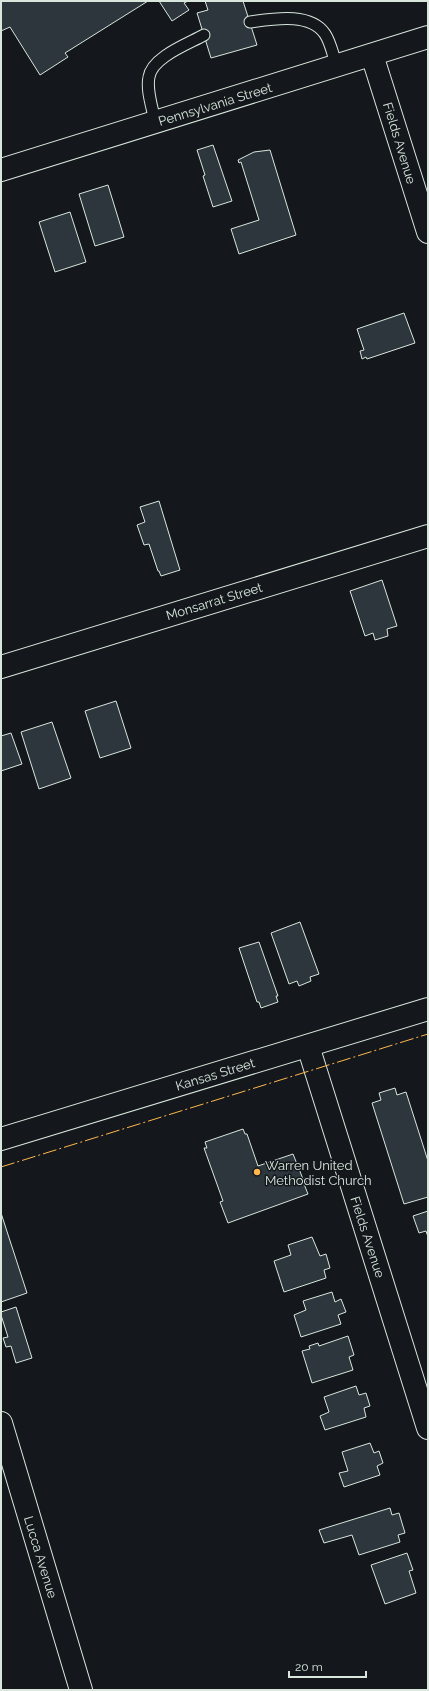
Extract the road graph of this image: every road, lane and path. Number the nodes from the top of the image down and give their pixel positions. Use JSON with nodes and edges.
{"nodes":[{"id":1,"x":250,"y":22,"type":"dead end"},
{"id":2,"x":204,"y":35,"type":"dead end"},
{"id":3,"x":428,"y":37,"type":"edge"},
{"id":4,"x":372,"y":55,"type":"junction"},
{"id":5,"x":337,"y":66,"type":"junction"},
{"id":6,"x":155,"y":122,"type":"junction"},
{"id":7,"x":1,"y":170,"type":"edge"},
{"id":8,"x":428,"y":232,"type":"edge"},
{"id":9,"x":428,"y":536,"type":"edge"},
{"id":10,"x":1,"y":667,"type":"edge"},
{"id":11,"x":428,"y":1009,"type":"edge"},
{"id":12,"x":308,"y":1046,"type":"junction"},
{"id":13,"x":1,"y":1139,"type":"edge"},
{"id":14,"x":1,"y":1423,"type":"edge"},
{"id":15,"x":428,"y":1428,"type":"edge"},
{"id":16,"x":81,"y":1690,"type":"edge"}],
"edges":[{"from":1,"to":5,"type":"lane"},
{"from":2,"to":6,"type":"lane"},
{"from":3,"to":4,"type":"street","name":"Pennsylvania Street"},
{"from":4,"to":5,"type":"street","name":"Pennsylvania Street"},
{"from":4,"to":8,"type":"street","name":"Fields Avenue"},
{"from":5,"to":6,"type":"street","name":"Pennsylvania Street"},
{"from":6,"to":7,"type":"street","name":"Pennsylvania Street"},
{"from":9,"to":10,"type":"street","name":"Monsarrat Street"},
{"from":11,"to":12,"type":"street","name":"Kansas Street"},
{"from":12,"to":13,"type":"street","name":"Kansas Street"},
{"from":12,"to":15,"type":"street","name":"Fields Avenue"},
{"from":14,"to":16,"type":"street","name":"Lucca Avenue"}]}
